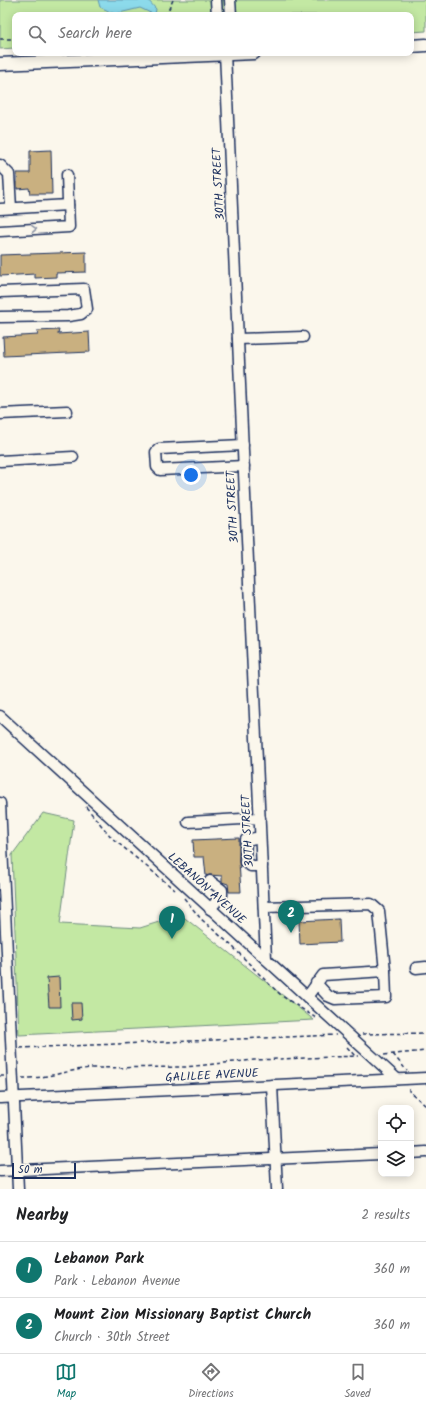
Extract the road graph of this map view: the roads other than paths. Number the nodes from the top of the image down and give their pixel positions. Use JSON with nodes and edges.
{"nodes":[{"id":1,"x":216,"y":0,"type":"edge"},
{"id":2,"x":230,"y":0,"type":"edge"},
{"id":3,"x":217,"y":12,"type":"edge"},
{"id":4,"x":231,"y":12,"type":"edge"},
{"id":5,"x":426,"y":45,"type":"edge"},
{"id":6,"x":414,"y":46,"type":"edge"},
{"id":7,"x":164,"y":56,"type":"edge"},
{"id":8,"x":225,"y":56,"type":"edge"},
{"id":9,"x":0,"y":64,"type":"edge"},
{"id":10,"x":0,"y":165,"type":"edge"},
{"id":11,"x":67,"y":175,"type":"dead end"},
{"id":12,"x":68,"y":205,"type":"junction"},
{"id":13,"x":12,"y":208,"type":"junction"},
{"id":14,"x":0,"y":209,"type":"edge"},
{"id":15,"x":0,"y":231,"type":"edge"},
{"id":16,"x":0,"y":292,"type":"edge"},
{"id":17,"x":0,"y":317,"type":"edge"},
{"id":18,"x":302,"y":337,"type":"dead end"},
{"id":19,"x":238,"y":339,"type":"junction"},
{"id":20,"x":66,"y":411,"type":"dead end"},
{"id":21,"x":0,"y":414,"type":"edge"},
{"id":22,"x":243,"y":445,"type":"junction"},
{"id":23,"x":73,"y":457,"type":"dead end"},
{"id":24,"x":0,"y":461,"type":"edge"},
{"id":25,"x":244,"y":466,"type":"junction"},
{"id":26,"x":0,"y":716,"type":"edge"},
{"id":27,"x":0,"y":803,"type":"edge"},
{"id":28,"x":260,"y":818,"type":"junction"},
{"id":29,"x":188,"y":822,"type":"dead end"},
{"id":30,"x":260,"y":837,"type":"junction"},
{"id":31,"x":262,"y":866,"type":"junction"},
{"id":32,"x":210,"y":880,"type":"dead end"},
{"id":33,"x":264,"y":907,"type":"junction"},
{"id":34,"x":210,"y":908,"type":"junction"},
{"id":35,"x":266,"y":960,"type":"junction"},
{"id":36,"x":385,"y":972,"type":"junction"},
{"id":37,"x":316,"y":984,"type":"junction"},
{"id":38,"x":307,"y":997,"type":"junction"},
{"id":39,"x":426,"y":1078,"type":"edge"},
{"id":40,"x":397,"y":1079,"type":"junction"},
{"id":41,"x":272,"y":1085,"type":"junction"},
{"id":42,"x":13,"y":1097,"type":"junction"},
{"id":43,"x":0,"y":1098,"type":"edge"},
{"id":44,"x":426,"y":1152,"type":"edge"},
{"id":45,"x":414,"y":1153,"type":"edge"},
{"id":46,"x":378,"y":1154,"type":"edge"},
{"id":47,"x":275,"y":1158,"type":"junction"},
{"id":48,"x":17,"y":1170,"type":"junction"},
{"id":49,"x":0,"y":1171,"type":"edge"},
{"id":50,"x":18,"y":1189,"type":"edge"},
{"id":51,"x":277,"y":1189,"type":"edge"}],
"edges":[{"from":1,"to":3,"type":"street"},
{"from":2,"to":4,"type":"street"},
{"from":5,"to":6,"type":"main road"},
{"from":7,"to":9,"type":"main road"},
{"from":8,"to":19,"type":"street","name":"30TH STREET"},
{"from":10,"to":13,"type":"street"},
{"from":11,"to":12,"type":"street"},
{"from":12,"to":13,"type":"street"},
{"from":15,"to":12,"type":"street","one_way":true},
{"from":13,"to":14,"type":"street"},
{"from":16,"to":17,"type":"street"},
{"from":18,"to":19,"type":"street"},
{"from":19,"to":22,"type":"street","name":"30TH STREET"},
{"from":20,"to":21,"type":"street"},
{"from":22,"to":25,"type":"street","name":"30TH STREET"},
{"from":22,"to":25,"type":"street"},
{"from":23,"to":24,"type":"street"},
{"from":25,"to":28,"type":"street","name":"30TH STREET"},
{"from":26,"to":34,"type":"street","name":"LEBANON AVENUE"},
{"from":27,"to":42,"type":"street"},
{"from":28,"to":29,"type":"street"},
{"from":28,"to":30,"type":"street","name":"30TH STREET"},
{"from":30,"to":31,"type":"street","name":"30TH STREET"},
{"from":30,"to":31,"type":"street"},
{"from":31,"to":33,"type":"street","name":"30TH STREET"},
{"from":32,"to":34,"type":"street"},
{"from":33,"to":35,"type":"street","name":"30TH STREET"},
{"from":33,"to":36,"type":"street"},
{"from":34,"to":35,"type":"street","name":"LEBANON AVENUE"},
{"from":35,"to":38,"type":"street","name":"LEBANON AVENUE"},
{"from":36,"to":37,"type":"street"},
{"from":36,"to":37,"type":"street"},
{"from":37,"to":38,"type":"street"},
{"from":38,"to":40,"type":"street","name":"LEBANON AVENUE"},
{"from":39,"to":40,"type":"street","name":"GALILEE AVENUE"},
{"from":40,"to":41,"type":"street","name":"GALILEE AVENUE"},
{"from":41,"to":42,"type":"street","name":"GALILEE AVENUE"},
{"from":41,"to":47,"type":"street"},
{"from":42,"to":43,"type":"street","name":"GALILEE AVENUE"},
{"from":42,"to":48,"type":"street"},
{"from":44,"to":45,"type":"street"},
{"from":46,"to":47,"type":"street"},
{"from":47,"to":48,"type":"street"},
{"from":47,"to":51,"type":"street"},
{"from":48,"to":49,"type":"street"},
{"from":48,"to":50,"type":"street"}]}
